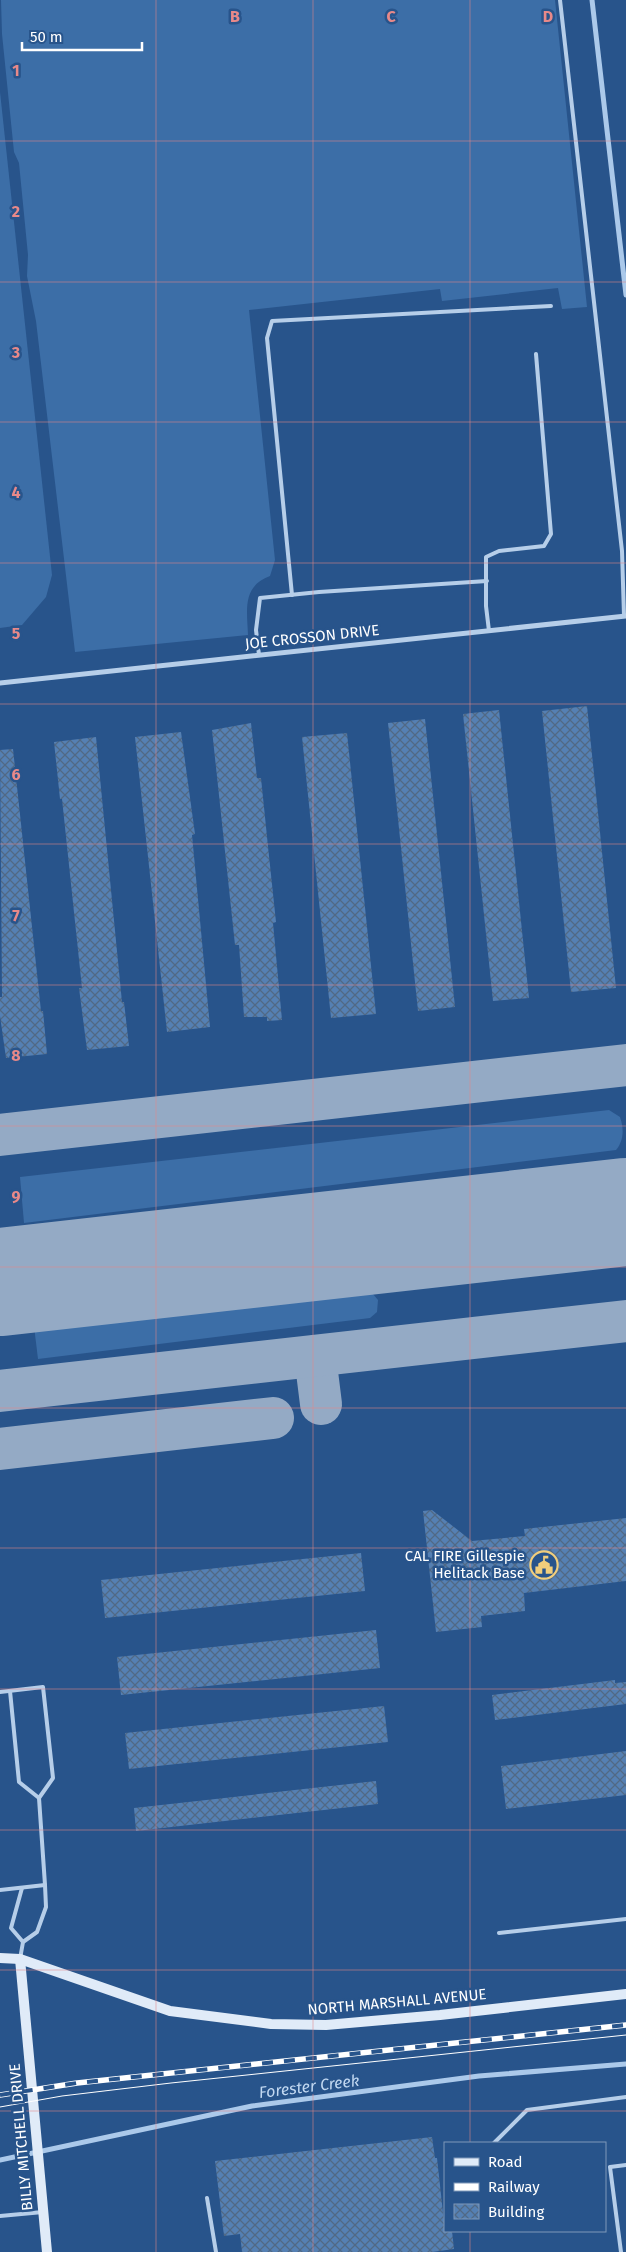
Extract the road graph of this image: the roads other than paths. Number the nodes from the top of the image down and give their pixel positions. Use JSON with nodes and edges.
{"nodes":[{"id":1,"x":560,"y":0,"type":"edge"},
{"id":2,"x":551,"y":306,"type":"dead end"},
{"id":3,"x":536,"y":354,"type":"dead end"},
{"id":4,"x":487,"y":581,"type":"junction"},
{"id":5,"x":292,"y":595,"type":"junction"},
{"id":6,"x":625,"y":616,"type":"edge"},
{"id":7,"x":489,"y":631,"type":"junction"},
{"id":8,"x":259,"y":655,"type":"junction"},
{"id":9,"x":0,"y":683,"type":"edge"},
{"id":10,"x":10,"y":1691,"type":"junction"},
{"id":11,"x":0,"y":1692,"type":"edge"},
{"id":12,"x":39,"y":1798,"type":"junction"},
{"id":13,"x":45,"y":1885,"type":"junction"},
{"id":14,"x":22,"y":1888,"type":"junction"},
{"id":15,"x":0,"y":1890,"type":"edge"},
{"id":16,"x":626,"y":1919,"type":"edge"},
{"id":17,"x":499,"y":1933,"type":"dead end"},
{"id":18,"x":22,"y":1942,"type":"junction"},
{"id":19,"x":0,"y":1958,"type":"edge"},
{"id":20,"x":20,"y":1959,"type":"junction"},
{"id":21,"x":626,"y":1994,"type":"edge"},
{"id":22,"x":626,"y":2097,"type":"edge"},
{"id":23,"x":495,"y":2142,"type":"edge"},
{"id":24,"x":626,"y":2165,"type":"edge"},
{"id":25,"x":207,"y":2198,"type":"dead end"},
{"id":26,"x":43,"y":2212,"type":"junction"},
{"id":27,"x":0,"y":2216,"type":"edge"},
{"id":28,"x":47,"y":2252,"type":"edge"},
{"id":29,"x":216,"y":2252,"type":"edge"},
{"id":30,"x":620,"y":2252,"type":"edge"}],
"edges":[{"from":1,"to":6,"type":"lane"},
{"from":2,"to":5,"type":"lane"},
{"from":3,"to":4,"type":"lane"},
{"from":4,"to":5,"type":"lane"},
{"from":4,"to":7,"type":"lane"},
{"from":5,"to":8,"type":"lane"},
{"from":6,"to":7,"type":"street","name":"JOE CROSSON DRIVE"},
{"from":7,"to":8,"type":"street","name":"JOE CROSSON DRIVE"},
{"from":8,"to":9,"type":"street","name":"JOE CROSSON DRIVE"},
{"from":10,"to":11,"type":"lane"},
{"from":10,"to":12,"type":"lane"},
{"from":10,"to":12,"type":"lane"},
{"from":12,"to":13,"type":"lane"},
{"from":13,"to":14,"type":"lane"},
{"from":13,"to":18,"type":"lane"},
{"from":14,"to":15,"type":"lane"},
{"from":14,"to":18,"type":"lane"},
{"from":16,"to":17,"type":"lane"},
{"from":18,"to":20,"type":"lane"},
{"from":19,"to":20,"type":"main road","name":"NORTH MARSHALL AVENUE"},
{"from":20,"to":21,"type":"main road","name":"NORTH MARSHALL AVENUE"},
{"from":20,"to":26,"type":"main road","name":"BILLY MITCHELL DRIVE"},
{"from":22,"to":23,"type":"lane"},
{"from":24,"to":30,"type":"lane"},
{"from":25,"to":29,"type":"lane"},
{"from":26,"to":27,"type":"lane"},
{"from":26,"to":28,"type":"main road","name":"BILLY MITCHELL DRIVE"}]}
